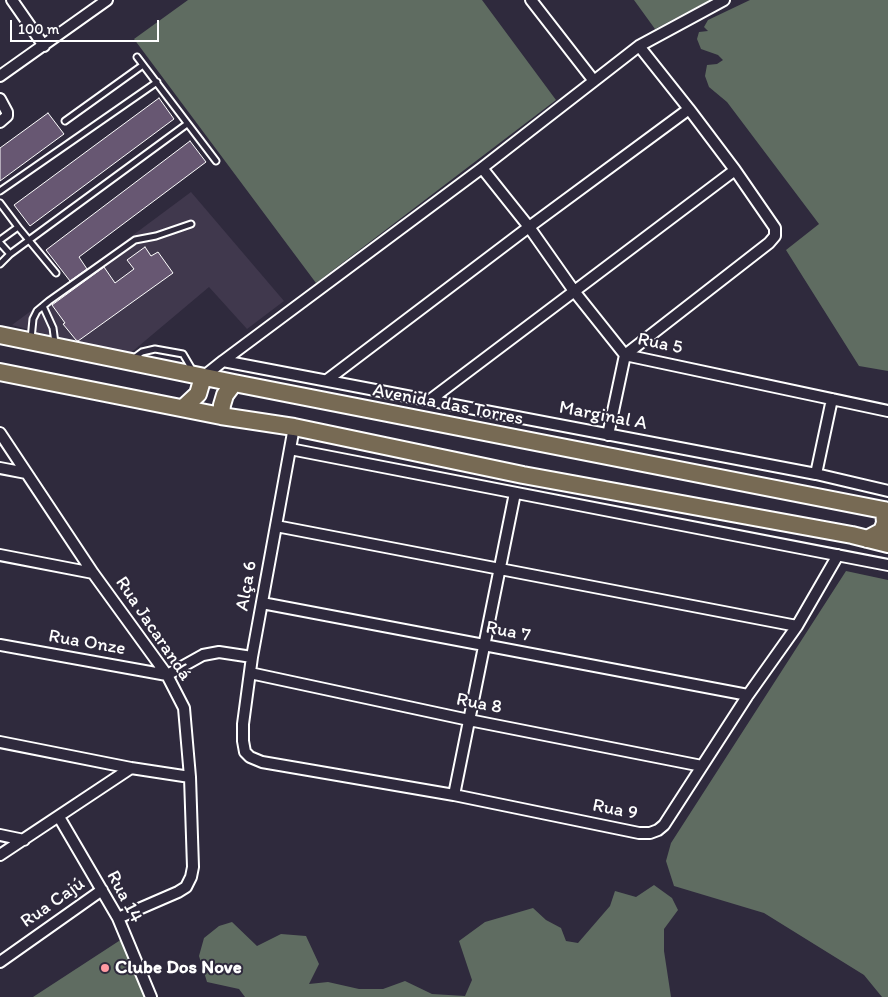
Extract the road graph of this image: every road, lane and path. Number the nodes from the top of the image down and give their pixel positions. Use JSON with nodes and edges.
{"nodes":[{"id":1,"x":12,"y":0,"type":"edge"},
{"id":2,"x":107,"y":0,"type":"edge"},
{"id":3,"x":531,"y":0,"type":"edge"},
{"id":4,"x":724,"y":0,"type":"edge"},
{"id":5,"x":44,"y":46,"type":"junction"},
{"id":6,"x":639,"y":46,"type":"junction"},
{"id":7,"x":137,"y":57,"type":"dead end"},
{"id":8,"x":143,"y":65,"type":"junction"},
{"id":9,"x":0,"y":76,"type":"edge"},
{"id":10,"x":594,"y":81,"type":"junction"},
{"id":11,"x":157,"y":82,"type":"junction"},
{"id":12,"x":0,"y":99,"type":"edge"},
{"id":13,"x":689,"y":108,"type":"junction"},
{"id":14,"x":65,"y":121,"type":"dead end"},
{"id":15,"x":0,"y":122,"type":"edge"},
{"id":16,"x":187,"y":124,"type":"junction"},
{"id":17,"x":216,"y":161,"type":"dead end"},
{"id":18,"x":482,"y":168,"type":"junction"},
{"id":19,"x":735,"y":170,"type":"junction"},
{"id":20,"x":0,"y":191,"type":"edge"},
{"id":21,"x":0,"y":203,"type":"edge"},
{"id":22,"x":191,"y":224,"type":"dead end"},
{"id":23,"x":18,"y":227,"type":"junction"},
{"id":24,"x":529,"y":227,"type":"junction"},
{"id":25,"x":29,"y":240,"type":"junction"},
{"id":26,"x":0,"y":241,"type":"edge"},
{"id":27,"x":10,"y":254,"type":"junction"},
{"id":28,"x":0,"y":264,"type":"edge"},
{"id":29,"x":56,"y":274,"type":"dead end"},
{"id":30,"x":574,"y":291,"type":"junction"},
{"id":31,"x":43,"y":306,"type":"junction"},
{"id":32,"x":0,"y":335,"type":"edge"},
{"id":33,"x":30,"y":341,"type":"junction"},
{"id":34,"x":56,"y":346,"type":"junction"},
{"id":35,"x":625,"y":355,"type":"junction"},
{"id":36,"x":223,"y":361,"type":"junction"},
{"id":37,"x":0,"y":372,"type":"edge"},
{"id":38,"x":200,"y":376,"type":"junction"},
{"id":39,"x":327,"y":380,"type":"junction"},
{"id":40,"x":234,"y":383,"type":"junction"},
{"id":41,"x":832,"y":399,"type":"junction"},
{"id":42,"x":430,"y":400,"type":"junction"},
{"id":43,"x":183,"y":408,"type":"junction"},
{"id":44,"x":888,"y":412,"type":"edge"},
{"id":45,"x":221,"y":416,"type":"junction"},
{"id":46,"x":294,"y":427,"type":"junction"},
{"id":47,"x":0,"y":434,"type":"edge"},
{"id":48,"x":608,"y":435,"type":"junction"},
{"id":49,"x":290,"y":449,"type":"junction"},
{"id":50,"x":0,"y":468,"type":"edge"},
{"id":51,"x":26,"y":473,"type":"junction"},
{"id":52,"x":816,"y":474,"type":"junction"},
{"id":53,"x":888,"y":491,"type":"edge"},
{"id":54,"x":515,"y":493,"type":"junction"},
{"id":55,"x":886,"y":511,"type":"edge"},
{"id":56,"x":276,"y":526,"type":"junction"},
{"id":57,"x":867,"y":539,"type":"junction"},
{"id":58,"x":888,"y":544,"type":"edge"},
{"id":59,"x":0,"y":555,"type":"edge"},
{"id":60,"x":838,"y":555,"type":"junction"},
{"id":61,"x":888,"y":565,"type":"edge"},
{"id":62,"x":500,"y":568,"type":"junction"},
{"id":63,"x":93,"y":573,"type":"junction"},
{"id":64,"x":262,"y":603,"type":"junction"},
{"id":65,"x":797,"y":626,"type":"junction"},
{"id":66,"x":0,"y":645,"type":"edge"},
{"id":67,"x":484,"y":646,"type":"junction"},
{"id":68,"x":252,"y":657,"type":"junction"},
{"id":69,"x":250,"y":673,"type":"junction"},
{"id":70,"x":167,"y":675,"type":"junction"},
{"id":71,"x":748,"y":695,"type":"junction"},
{"id":72,"x":469,"y":720,"type":"junction"},
{"id":73,"x":0,"y":742,"type":"edge"},
{"id":74,"x":245,"y":752,"type":"joint"},
{"id":75,"x":702,"y":766,"type":"junction"},
{"id":76,"x":131,"y":768,"type":"junction"},
{"id":77,"x":190,"y":777,"type":"junction"},
{"id":78,"x":454,"y":795,"type":"junction"},
{"id":79,"x":59,"y":817,"type":"junction"},
{"id":80,"x":0,"y":835,"type":"edge"},
{"id":81,"x":24,"y":840,"type":"junction"},
{"id":82,"x":0,"y":855,"type":"edge"},
{"id":83,"x":102,"y":890,"type":"junction"},
{"id":84,"x":118,"y":918,"type":"junction"},
{"id":85,"x":0,"y":962,"type":"edge"},
{"id":86,"x":150,"y":997,"type":"edge"}],
"edges":[{"from":1,"to":5,"type":"street"},
{"from":2,"to":5,"type":"street"},
{"from":3,"to":10,"type":"street"},
{"from":4,"to":6,"type":"street"},
{"from":5,"to":9,"type":"street"},
{"from":6,"to":10,"type":"street"},
{"from":6,"to":13,"type":"street"},
{"from":7,"to":8,"type":"lane"},
{"from":8,"to":11,"type":"lane"},
{"from":8,"to":14,"type":"lane"},
{"from":10,"to":18,"type":"street"},
{"from":11,"to":16,"type":"lane"},
{"from":11,"to":20,"type":"lane"},
{"from":12,"to":15,"type":"street"},
{"from":13,"to":19,"type":"street"},
{"from":13,"to":24,"type":"street"},
{"from":16,"to":17,"type":"lane"},
{"from":16,"to":25,"type":"lane"},
{"from":18,"to":24,"type":"street","name":"Rua 5"},
{"from":18,"to":36,"type":"street"},
{"from":19,"to":30,"type":"street"},
{"from":19,"to":35,"type":"street"},
{"from":21,"to":23,"type":"lane"},
{"from":22,"to":31,"type":"lane"},
{"from":23,"to":25,"type":"lane"},
{"from":23,"to":26,"type":"lane"},
{"from":24,"to":30,"type":"street","name":"Rua 5"},
{"from":24,"to":39,"type":"street"},
{"from":25,"to":27,"type":"lane"},
{"from":25,"to":29,"type":"lane"},
{"from":26,"to":27,"type":"lane"},
{"from":27,"to":28,"type":"lane"},
{"from":30,"to":35,"type":"street","name":"Rua 5"},
{"from":30,"to":42,"type":"street"},
{"from":31,"to":33,"type":"lane"},
{"from":31,"to":34,"type":"lane"},
{"from":32,"to":33,"type":"main road","name":"Avenida das Torres"},
{"from":33,"to":34,"type":"main road","name":"Avenida das Torres"},
{"from":34,"to":38,"type":"main road","name":"Avenida das Torres"},
{"from":35,"to":41,"type":"street","name":"Rua 5"},
{"from":35,"to":48,"type":"street"},
{"from":36,"to":38,"type":"street"},
{"from":36,"to":39,"type":"street","name":"Marginal A"},
{"from":37,"to":43,"type":"main road"},
{"from":38,"to":40,"type":"main road","name":"Avenida das Torres"},
{"from":38,"to":43,"type":"main road"},
{"from":39,"to":42,"type":"street","name":"Marginal A"},
{"from":40,"to":45,"type":"main road"},
{"from":40,"to":55,"type":"main road","name":"Avenida das Torres"},
{"from":41,"to":44,"type":"street","name":"Rua 5"},
{"from":41,"to":52,"type":"street"},
{"from":42,"to":48,"type":"street","name":"Marginal A"},
{"from":43,"to":45,"type":"main road"},
{"from":45,"to":46,"type":"main road"},
{"from":46,"to":49,"type":"street","name":"Alça 6"},
{"from":46,"to":57,"type":"main road"},
{"from":47,"to":51,"type":"street","name":"Rua Jacarandá"},
{"from":48,"to":52,"type":"street","name":"Marginal A"},
{"from":49,"to":54,"type":"street"},
{"from":49,"to":56,"type":"street","name":"Alça 6"},
{"from":50,"to":51,"type":"street"},
{"from":51,"to":63,"type":"street","name":"Rua Jacarandá"},
{"from":52,"to":53,"type":"street","name":"Marginal A"},
{"from":54,"to":60,"type":"street"},
{"from":54,"to":62,"type":"street"},
{"from":55,"to":57,"type":"main road"},
{"from":56,"to":62,"type":"street"},
{"from":56,"to":64,"type":"street","name":"Alça 6"},
{"from":57,"to":58,"type":"main road"},
{"from":59,"to":63,"type":"street"},
{"from":60,"to":61,"type":"street"},
{"from":60,"to":65,"type":"street","name":"Rua 9"},
{"from":62,"to":65,"type":"street"},
{"from":62,"to":67,"type":"street"},
{"from":63,"to":70,"type":"street","name":"Rua Jacarandá"},
{"from":64,"to":67,"type":"street","name":"Rua 7"},
{"from":64,"to":68,"type":"street","name":"Alça 6"},
{"from":65,"to":71,"type":"street","name":"Rua 9"},
{"from":66,"to":70,"type":"street","name":"Rua Onze"},
{"from":67,"to":71,"type":"street","name":"Rua 7"},
{"from":67,"to":72,"type":"street"},
{"from":68,"to":69,"type":"street","name":"Alça 6"},
{"from":68,"to":70,"type":"street"},
{"from":69,"to":72,"type":"street","name":"Rua 8"},
{"from":69,"to":74,"type":"street","name":"Alça 6"},
{"from":70,"to":77,"type":"street","name":"Rua Jacarandá"},
{"from":71,"to":75,"type":"street","name":"Rua 9"},
{"from":72,"to":75,"type":"street","name":"Rua 8"},
{"from":72,"to":78,"type":"street"},
{"from":73,"to":76,"type":"street"},
{"from":74,"to":78,"type":"street","name":"Rua 9"},
{"from":75,"to":78,"type":"street","name":"Rua 9"},
{"from":76,"to":77,"type":"street"},
{"from":76,"to":79,"type":"street"},
{"from":77,"to":84,"type":"street","name":"Rua Jacarandá"},
{"from":79,"to":81,"type":"street"},
{"from":79,"to":83,"type":"street","name":"Rua 14"},
{"from":80,"to":81,"type":"street"},
{"from":81,"to":82,"type":"street"},
{"from":83,"to":84,"type":"street","name":"Rua 14"},
{"from":83,"to":85,"type":"street","name":"Rua Cajú"},
{"from":84,"to":86,"type":"street","name":"Rua 14"}]}
